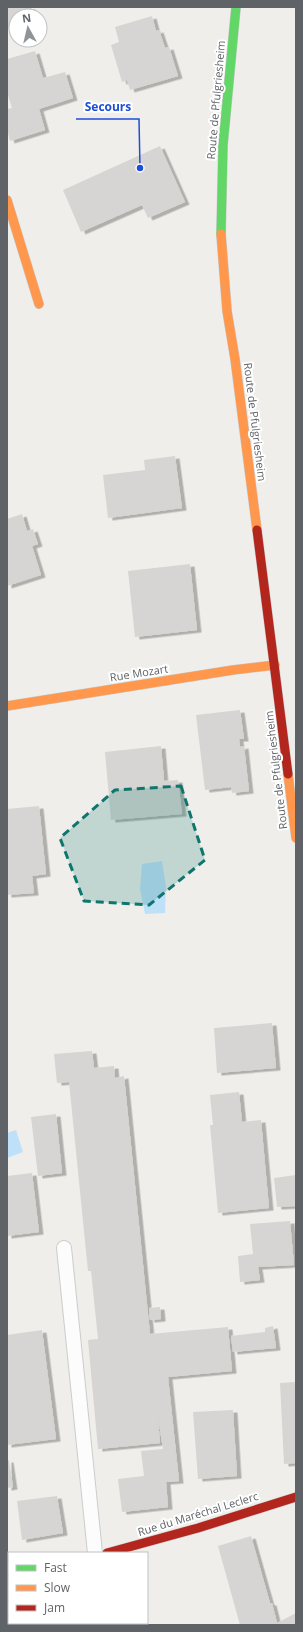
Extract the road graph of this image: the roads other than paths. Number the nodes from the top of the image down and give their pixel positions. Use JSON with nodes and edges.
{"nodes":[{"id":1,"x":236,"y":7,"type":"edge"},
{"id":2,"x":7,"y":200,"type":"edge"},
{"id":3,"x":40,"y":304,"type":"dead end"},
{"id":4,"x":275,"y":665,"type":"junction"},
{"id":5,"x":7,"y":706,"type":"edge"},
{"id":6,"x":296,"y":838,"type":"edge"},
{"id":7,"x":64,"y":1248,"type":"dead end"},
{"id":8,"x":296,"y":1497,"type":"edge"},
{"id":9,"x":96,"y":1552,"type":"edge"},
{"id":10,"x":111,"y":1552,"type":"edge"}],
"edges":[{"from":1,"to":4,"type":"street","name":"Route de Pfulgriesheim"},
{"from":2,"to":3,"type":"street"},
{"from":4,"to":5,"type":"street","name":"Rue Mozart"},
{"from":4,"to":6,"type":"street","name":"Route de Pfulgriesheim"},
{"from":7,"to":9,"type":"lane"},
{"from":8,"to":10,"type":"street","name":"Rue du Maréchal Leclerc"}]}
